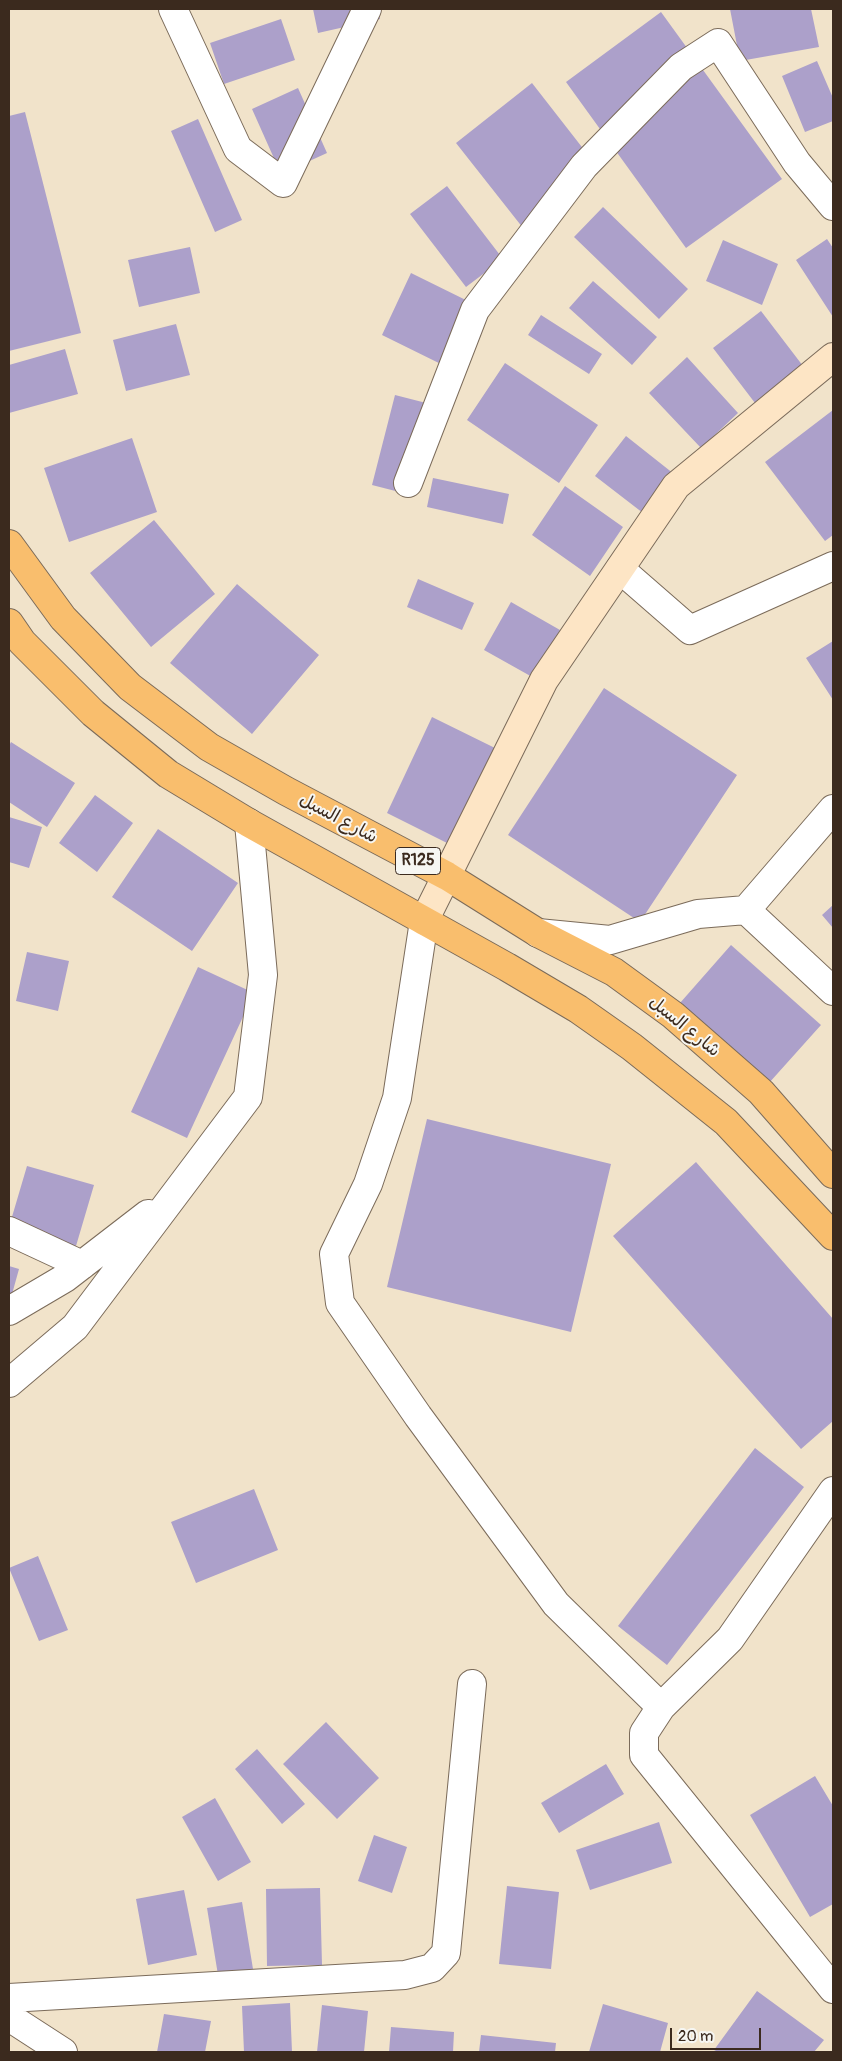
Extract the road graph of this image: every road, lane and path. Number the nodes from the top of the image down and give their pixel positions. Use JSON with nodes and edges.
{"nodes":[{"id":1,"x":173,"y":9,"type":"edge"},
{"id":2,"x":366,"y":9,"type":"edge"},
{"id":3,"x":833,"y":206,"type":"edge"},
{"id":4,"x":833,"y":357,"type":"edge"},
{"id":5,"x":408,"y":483,"type":"dead end"},
{"id":6,"x":9,"y":544,"type":"edge"},
{"id":7,"x":833,"y":566,"type":"edge"},
{"id":8,"x":620,"y":568,"type":"junction"},
{"id":9,"x":9,"y":623,"type":"edge"},
{"id":10,"x":833,"y":809,"type":"edge"},
{"id":11,"x":249,"y":824,"type":"junction"},
{"id":12,"x":447,"y":876,"type":"junction"},
{"id":13,"x":746,"y":910,"type":"junction"},
{"id":14,"x":424,"y":921,"type":"junction"},
{"id":15,"x":538,"y":933,"type":"junction"},
{"id":16,"x":833,"y":991,"type":"edge"},
{"id":17,"x":833,"y":1174,"type":"edge"},
{"id":18,"x":175,"y":1193,"type":"junction"},
{"id":19,"x":9,"y":1231,"type":"edge"},
{"id":20,"x":833,"y":1236,"type":"edge"},
{"id":21,"x":82,"y":1266,"type":"junction"},
{"id":22,"x":9,"y":1311,"type":"edge"},
{"id":23,"x":9,"y":1383,"type":"edge"},
{"id":24,"x":833,"y":1491,"type":"edge"},
{"id":25,"x":472,"y":1684,"type":"dead end"},
{"id":26,"x":661,"y":1707,"type":"junction"},
{"id":27,"x":833,"y":1989,"type":"edge"},
{"id":28,"x":9,"y":1998,"type":"edge"},
{"id":29,"x":9,"y":2018,"type":"edge"},
{"id":30,"x":63,"y":2052,"type":"edge"}],
"edges":[{"from":1,"to":2,"type":"street"},
{"from":3,"to":5,"type":"street"},
{"from":4,"to":8,"type":"street"},
{"from":6,"to":12,"type":"main road","name":"شارع السبل","number":"R125"},
{"from":7,"to":8,"type":"street"},
{"from":8,"to":12,"type":"street"},
{"from":9,"to":11,"type":"main road"},
{"from":10,"to":13,"type":"street"},
{"from":11,"to":14,"type":"main road"},
{"from":11,"to":18,"type":"street"},
{"from":12,"to":14,"type":"street"},
{"from":12,"to":15,"type":"main road","name":"شارع السبل","number":"R125"},
{"from":13,"to":15,"type":"street"},
{"from":13,"to":16,"type":"street"},
{"from":14,"to":20,"type":"main road"},
{"from":14,"to":26,"type":"street"},
{"from":15,"to":17,"type":"main road","name":"شارع السبل","number":"R125"},
{"from":18,"to":21,"type":"street"},
{"from":18,"to":23,"type":"street"},
{"from":19,"to":21,"type":"street"},
{"from":21,"to":22,"type":"street"},
{"from":24,"to":26,"type":"street"},
{"from":25,"to":28,"type":"street"},
{"from":26,"to":27,"type":"street"},
{"from":29,"to":30,"type":"street"}]}
